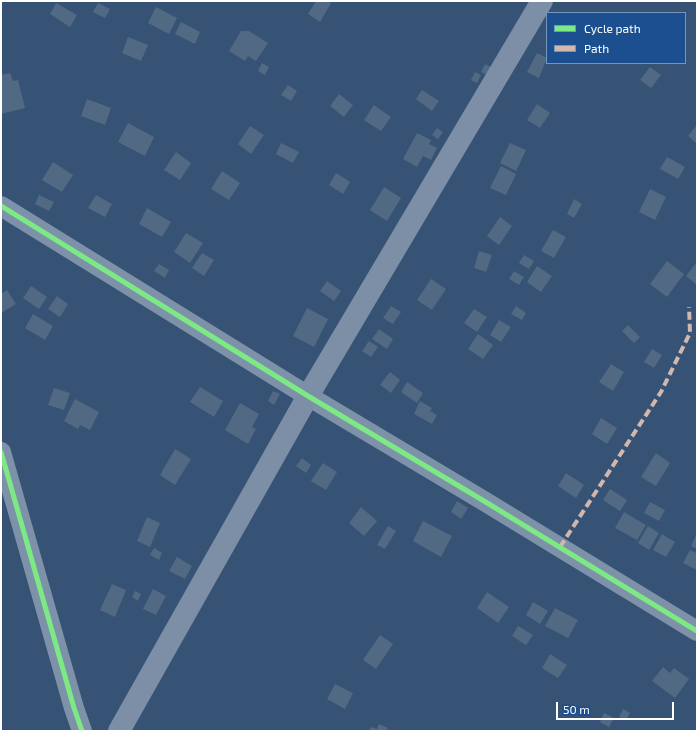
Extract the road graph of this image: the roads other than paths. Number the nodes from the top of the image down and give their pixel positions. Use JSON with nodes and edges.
{"nodes":[{"id":1,"x":542,"y":1,"type":"edge"},
{"id":2,"x":1,"y":206,"type":"edge"},
{"id":3,"x":308,"y":396,"type":"junction"},
{"id":4,"x":1,"y":452,"type":"edge"},
{"id":5,"x":697,"y":631,"type":"edge"},
{"id":6,"x":82,"y":731,"type":"edge"},
{"id":7,"x":119,"y":731,"type":"edge"}],
"edges":[{"from":1,"to":3,"type":"main road"},
{"from":2,"to":3,"type":"street"},
{"from":3,"to":5,"type":"street"},
{"from":3,"to":7,"type":"main road"},
{"from":4,"to":6,"type":"street"}]}
